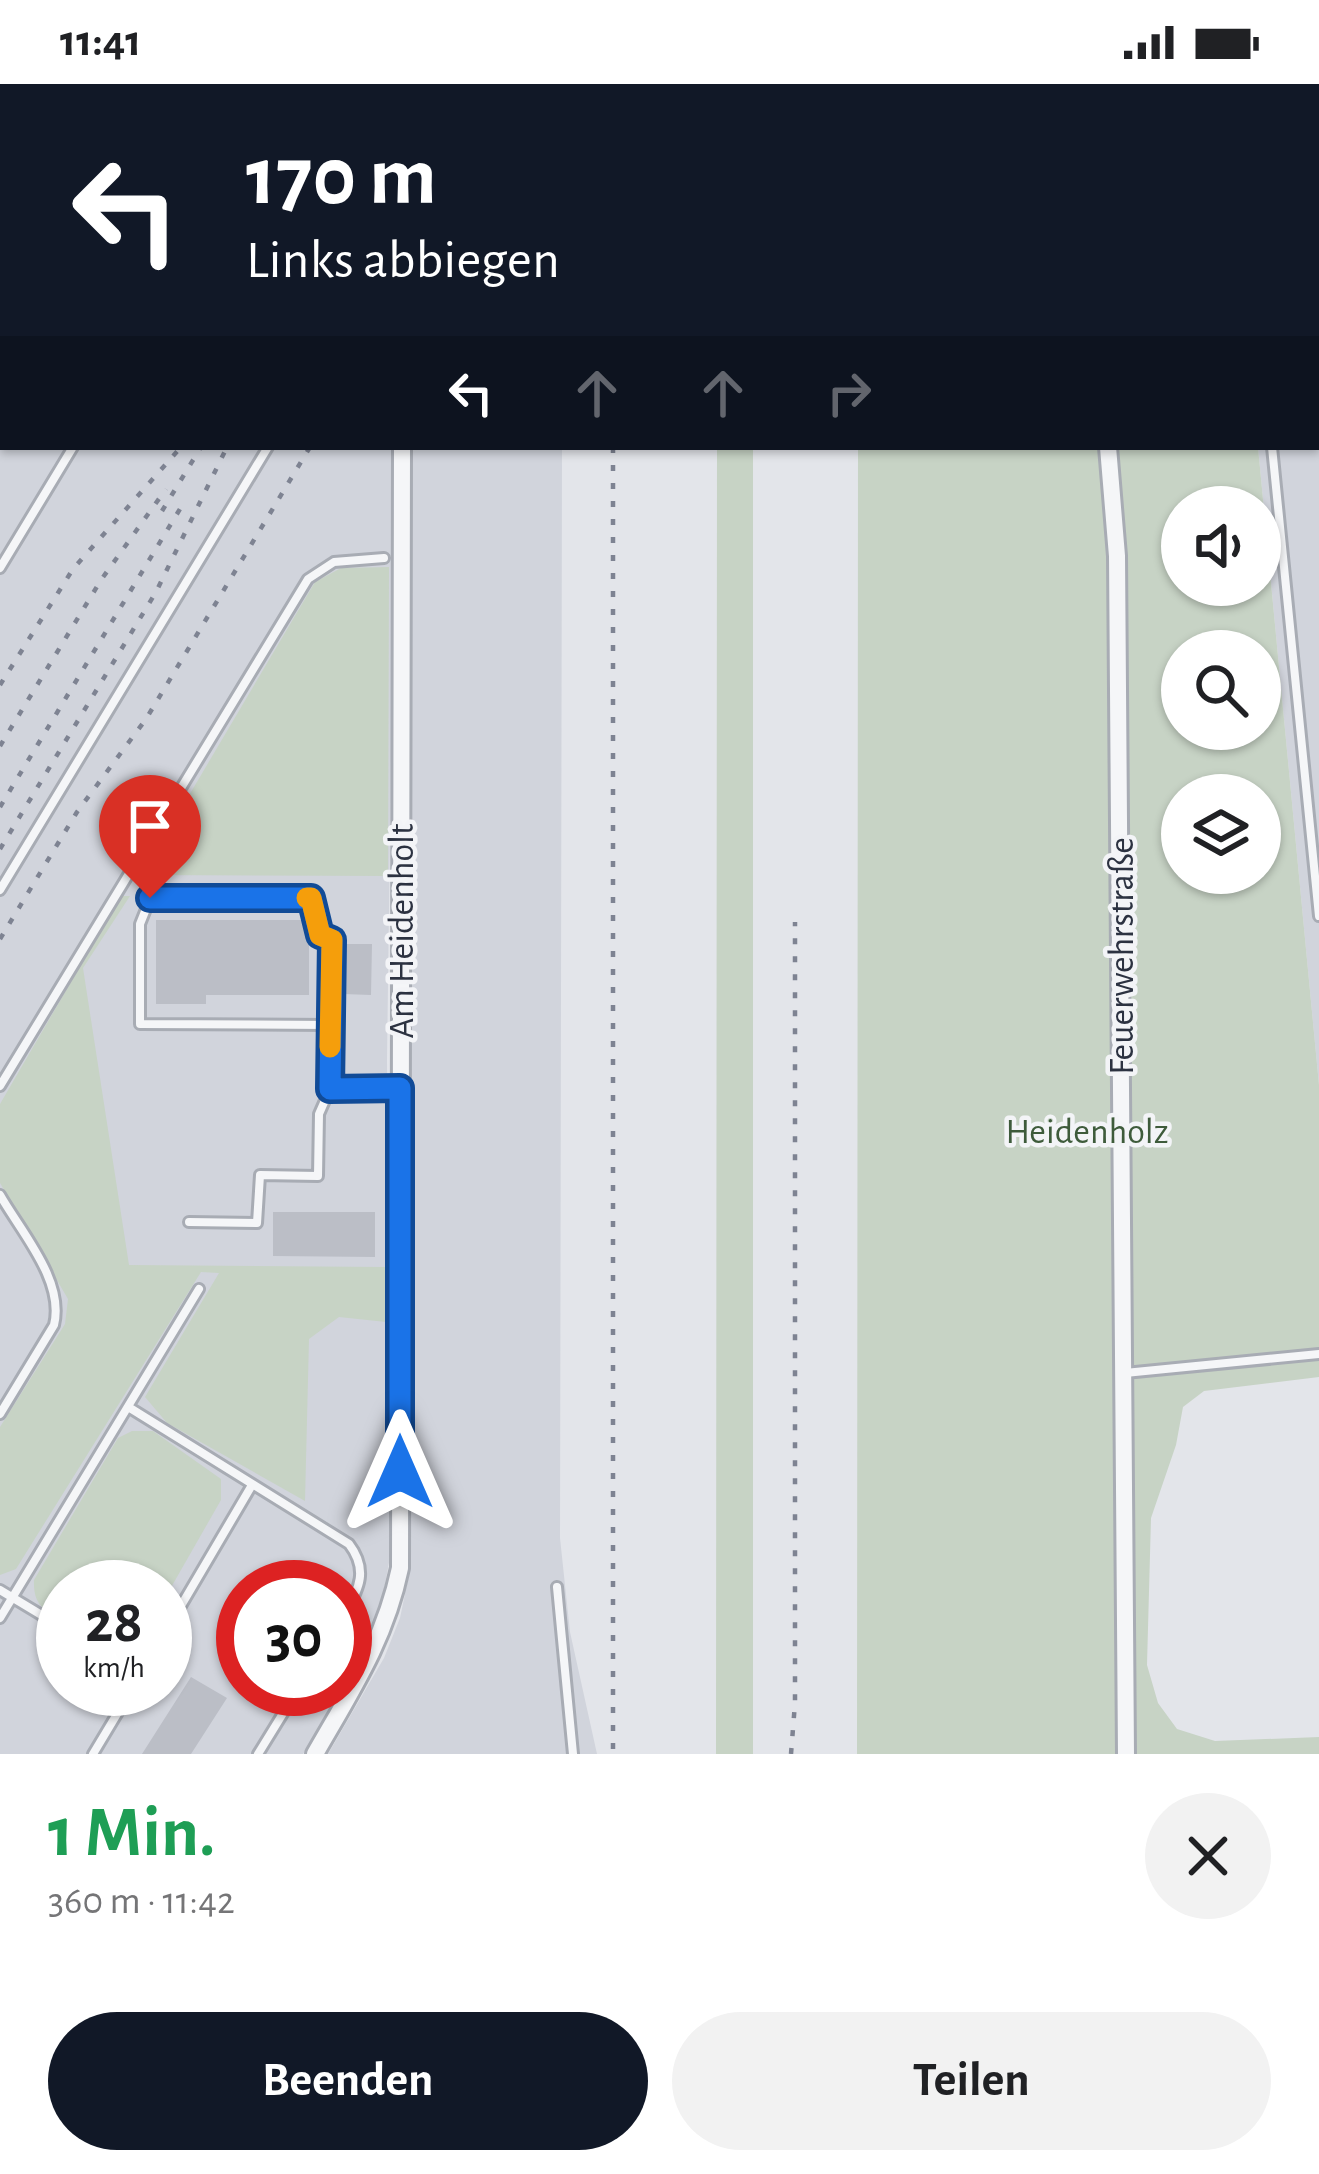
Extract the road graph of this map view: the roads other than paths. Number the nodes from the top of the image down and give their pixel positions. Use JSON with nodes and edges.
{"nodes":[{"id":1,"x":71,"y":450,"type":"edge"},
{"id":2,"x":266,"y":450,"type":"edge"},
{"id":3,"x":402,"y":450,"type":"edge"},
{"id":4,"x":1108,"y":450,"type":"edge"},
{"id":5,"x":1272,"y":450,"type":"edge"},
{"id":6,"x":384,"y":558,"type":"dead end"},
{"id":7,"x":0,"y":568,"type":"edge"},
{"id":8,"x":0,"y":890,"type":"edge"},
{"id":9,"x":1319,"y":916,"type":"edge"},
{"id":10,"x":331,"y":1025,"type":"junction"},
{"id":11,"x":0,"y":1086,"type":"edge"},
{"id":12,"x":400,"y":1088,"type":"junction"},
{"id":13,"x":330,"y":1089,"type":"junction"},
{"id":14,"x":0,"y":1195,"type":"edge"},
{"id":15,"x":189,"y":1222,"type":"dead end"},
{"id":16,"x":199,"y":1289,"type":"dead end"},
{"id":17,"x":1319,"y":1354,"type":"edge"},
{"id":18,"x":1123,"y":1373,"type":"junction"},
{"id":19,"x":130,"y":1408,"type":"junction"},
{"id":20,"x":0,"y":1414,"type":"edge"},
{"id":21,"x":252,"y":1485,"type":"junction"},
{"id":22,"x":357,"y":1560,"type":"edge"},
{"id":23,"x":557,"y":1586,"type":"dead end"},
{"id":24,"x":192,"y":1587,"type":"edge"},
{"id":25,"x":0,"y":1590,"type":"edge"},
{"id":26,"x":13,"y":1597,"type":"junction"},
{"id":27,"x":36,"y":1611,"type":"edge"},
{"id":28,"x":0,"y":1618,"type":"edge"},
{"id":29,"x":116,"y":1716,"type":"edge"},
{"id":30,"x":282,"y":1716,"type":"edge"},
{"id":31,"x":93,"y":1754,"type":"edge"},
{"id":32,"x":259,"y":1754,"type":"edge"},
{"id":33,"x":315,"y":1754,"type":"edge"},
{"id":34,"x":573,"y":1754,"type":"edge"},
{"id":35,"x":1126,"y":1754,"type":"edge"}],
"edges":[{"from":1,"to":7,"type":"lane"},
{"from":2,"to":8,"type":"lane"},
{"from":3,"to":12,"type":"street","name":"Am Heidenholt"},
{"from":4,"to":18,"type":"street","name":"Feuerwehrstraße"},
{"from":5,"to":9,"type":"lane"},
{"from":6,"to":11,"type":"lane"},
{"from":10,"to":10,"type":"lane"},
{"from":10,"to":13,"type":"lane"},
{"from":12,"to":13,"type":"lane"},
{"from":12,"to":33,"type":"street","name":"Am Heidenholt"},
{"from":13,"to":15,"type":"lane"},
{"from":14,"to":20,"type":"lane"},
{"from":16,"to":19,"type":"lane"},
{"from":17,"to":18,"type":"lane"},
{"from":18,"to":35,"type":"street","name":"Feuerwehrstraße"},
{"from":19,"to":21,"type":"lane"},
{"from":19,"to":26,"type":"lane"},
{"from":21,"to":22,"type":"lane"},
{"from":21,"to":24,"type":"lane"},
{"from":23,"to":34,"type":"lane"},
{"from":25,"to":26,"type":"lane"},
{"from":26,"to":27,"type":"lane"},
{"from":26,"to":28,"type":"lane"},
{"from":29,"to":31,"type":"lane"},
{"from":30,"to":32,"type":"lane"}]}
